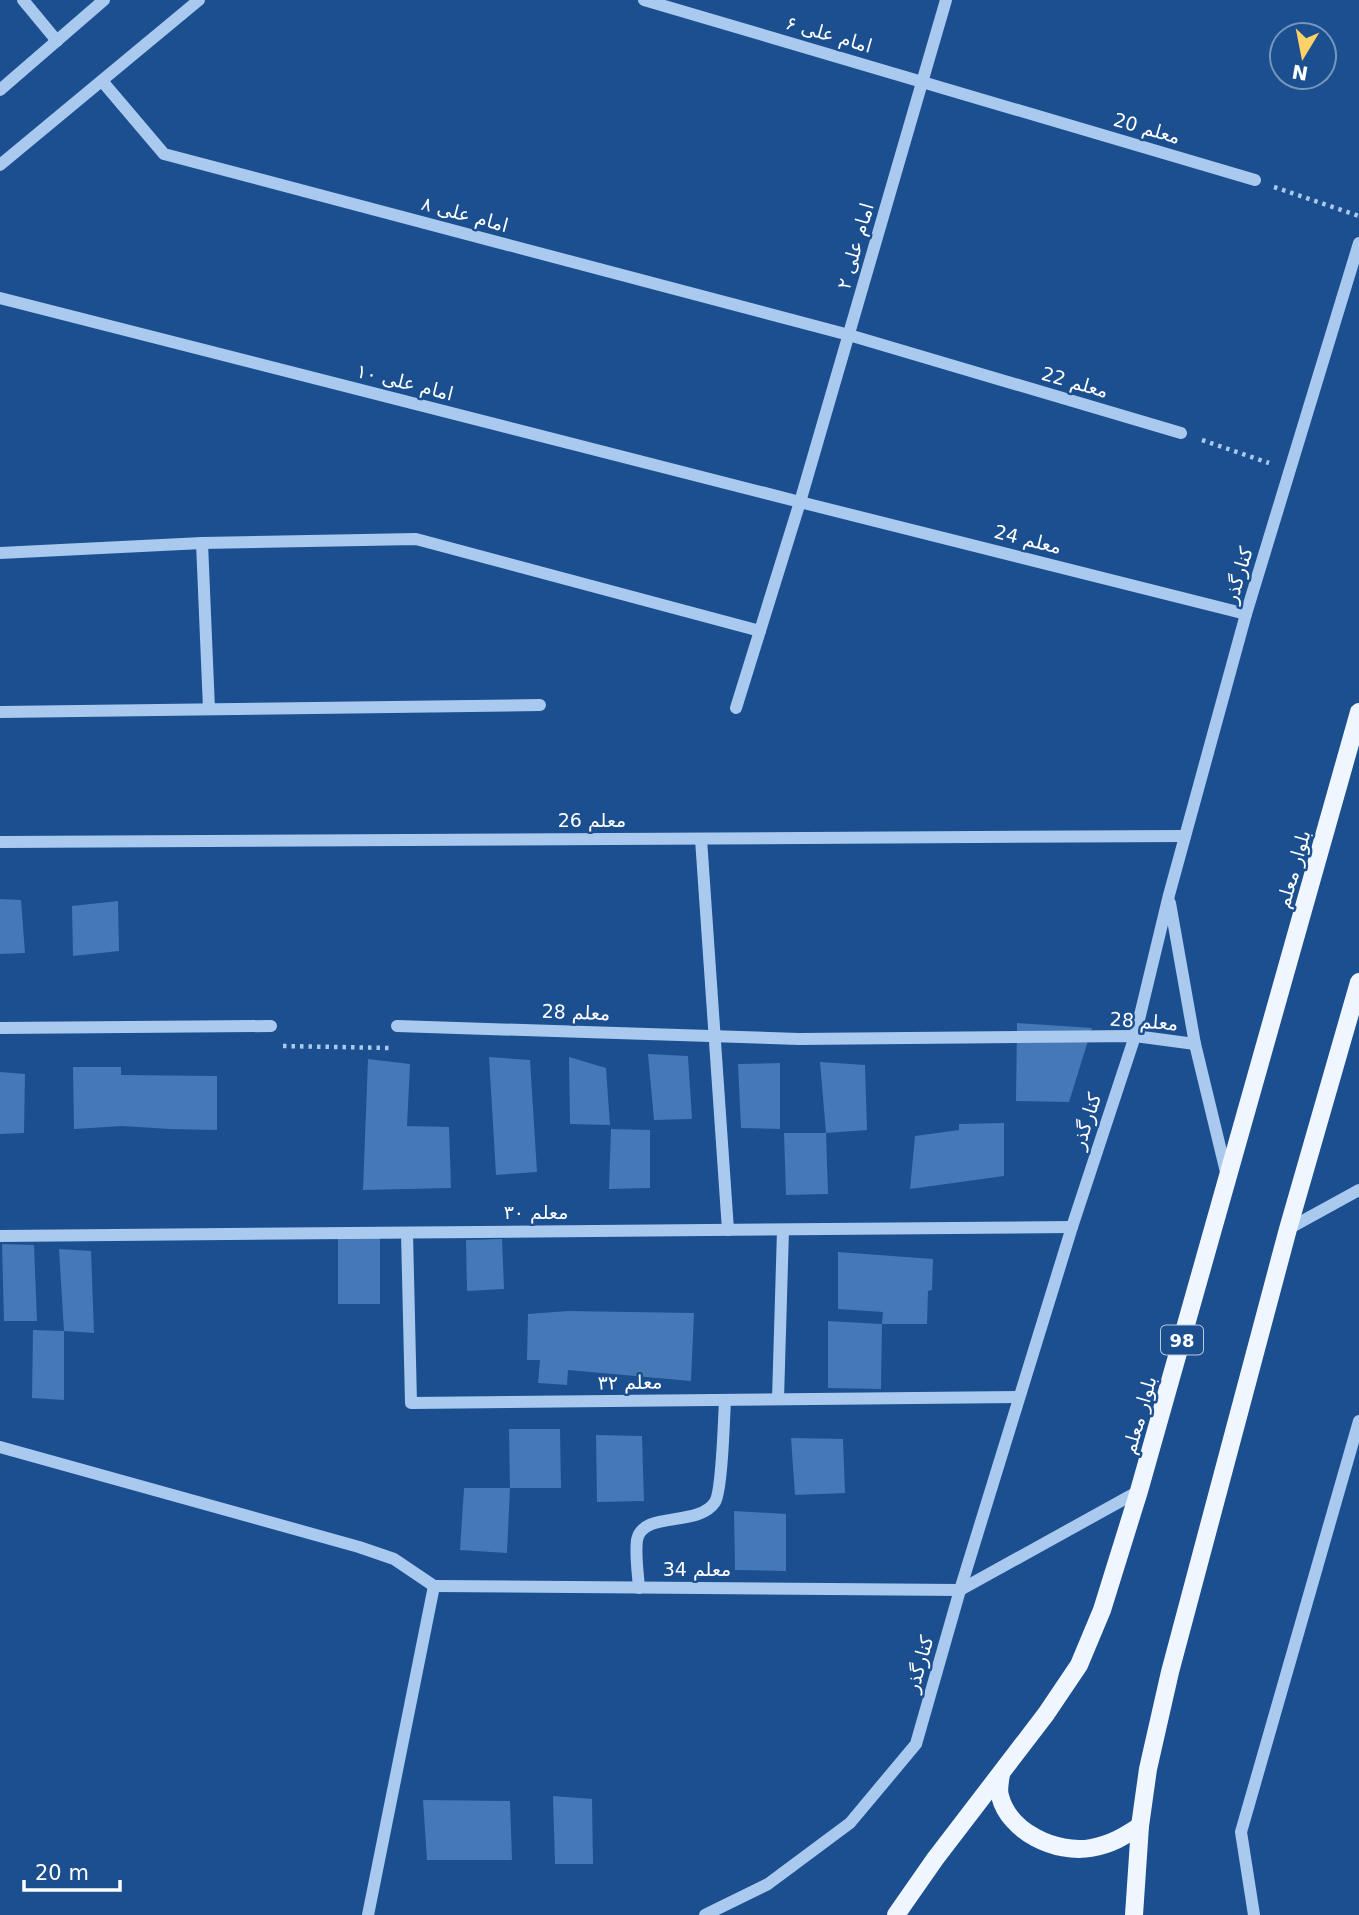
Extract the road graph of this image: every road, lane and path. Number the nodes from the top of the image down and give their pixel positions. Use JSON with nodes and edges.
{"nodes":[{"id":1,"x":23,"y":0,"type":"edge"},
{"id":2,"x":104,"y":0,"type":"edge"},
{"id":3,"x":199,"y":0,"type":"edge"},
{"id":4,"x":644,"y":0,"type":"edge"},
{"id":5,"x":946,"y":0,"type":"edge"},
{"id":6,"x":57,"y":41,"type":"junction"},
{"id":7,"x":102,"y":80,"type":"junction"},
{"id":8,"x":922,"y":82,"type":"junction"},
{"id":9,"x":0,"y":90,"type":"edge"},
{"id":10,"x":0,"y":165,"type":"edge"},
{"id":11,"x":1255,"y":180,"type":"joint"},
{"id":12,"x":1359,"y":216,"type":"edge"},
{"id":13,"x":1359,"y":243,"type":"edge"},
{"id":14,"x":0,"y":298,"type":"edge"},
{"id":15,"x":849,"y":335,"type":"junction"},
{"id":16,"x":1181,"y":433,"type":"joint"},
{"id":17,"x":1289,"y":470,"type":"junction"},
{"id":18,"x":800,"y":502,"type":"junction"},
{"id":19,"x":202,"y":543,"type":"junction"},
{"id":20,"x":0,"y":553,"type":"edge"},
{"id":21,"x":1246,"y":614,"type":"junction"},
{"id":22,"x":760,"y":631,"type":"junction"},
{"id":23,"x":540,"y":705,"type":"dead end"},
{"id":24,"x":736,"y":708,"type":"dead end"},
{"id":25,"x":209,"y":709,"type":"junction"},
{"id":26,"x":0,"y":712,"type":"edge"},
{"id":27,"x":1359,"y":712,"type":"edge"},
{"id":28,"x":1185,"y":836,"type":"junction"},
{"id":29,"x":701,"y":838,"type":"junction"},
{"id":30,"x":0,"y":842,"type":"edge"},
{"id":31,"x":1169,"y":895,"type":"junction"},
{"id":32,"x":1359,"y":982,"type":"edge"},
{"id":33,"x":271,"y":1026,"type":"joint"},
{"id":34,"x":397,"y":1026,"type":"joint"},
{"id":35,"x":0,"y":1028,"type":"edge"},
{"id":36,"x":714,"y":1036,"type":"junction"},
{"id":37,"x":1135,"y":1037,"type":"junction"},
{"id":38,"x":1195,"y":1044,"type":"junction"},
{"id":39,"x":1228,"y":1180,"type":"junction"},
{"id":40,"x":1359,"y":1191,"type":"edge"},
{"id":41,"x":1072,"y":1227,"type":"junction"},
{"id":42,"x":1289,"y":1229,"type":"junction"},
{"id":43,"x":728,"y":1230,"type":"junction"},
{"id":44,"x":783,"y":1230,"type":"junction"},
{"id":45,"x":407,"y":1233,"type":"junction"},
{"id":46,"x":0,"y":1236,"type":"edge"},
{"id":47,"x":1019,"y":1397,"type":"junction"},
{"id":48,"x":778,"y":1399,"type":"junction"},
{"id":49,"x":725,"y":1400,"type":"junction"},
{"id":50,"x":1359,"y":1421,"type":"edge"},
{"id":51,"x":0,"y":1447,"type":"edge"},
{"id":52,"x":1139,"y":1490,"type":"junction"},
{"id":53,"x":434,"y":1586,"type":"junction"},
{"id":54,"x":639,"y":1588,"type":"junction"},
{"id":55,"x":960,"y":1590,"type":"junction"},
{"id":56,"x":1001,"y":1774,"type":"junction"},
{"id":57,"x":1140,"y":1826,"type":"junction"},
{"id":58,"x":368,"y":1915,"type":"edge"},
{"id":59,"x":705,"y":1915,"type":"edge"},
{"id":60,"x":896,"y":1915,"type":"edge"},
{"id":61,"x":1134,"y":1915,"type":"edge"},
{"id":62,"x":1254,"y":1915,"type":"edge"}],
"edges":[{"from":1,"to":6,"type":"street"},
{"from":2,"to":6,"type":"street"},
{"from":3,"to":7,"type":"street"},
{"from":4,"to":8,"type":"street","name":"امام علی ۶"},
{"from":5,"to":8,"type":"street","name":"امام علی ۲"},
{"from":6,"to":9,"type":"street"},
{"from":7,"to":10,"type":"street"},
{"from":7,"to":15,"type":"street","name":"امام علی ۸"},
{"from":8,"to":11,"type":"street","name":"معلم 20"},
{"from":8,"to":15,"type":"street","name":"امام علی ۲"},
{"from":11,"to":12,"type":"path"},
{"from":13,"to":17,"type":"street","name":"کنارگذر"},
{"from":14,"to":18,"type":"street","name":"امام علی ۱۰"},
{"from":15,"to":16,"type":"street","name":"معلم 22"},
{"from":15,"to":18,"type":"street","name":"امام علی ۲"},
{"from":16,"to":17,"type":"path"},
{"from":17,"to":21,"type":"street","name":"کنارگذر"},
{"from":18,"to":21,"type":"street","name":"معلم 24"},
{"from":18,"to":22,"type":"street","name":"امام علی ۲"},
{"from":19,"to":20,"type":"street"},
{"from":19,"to":22,"type":"street"},
{"from":19,"to":25,"type":"street"},
{"from":21,"to":28,"type":"street","name":"کنارگذر"},
{"from":22,"to":24,"type":"street","name":"امام علی ۲"},
{"from":23,"to":25,"type":"street"},
{"from":25,"to":26,"type":"street"},
{"from":27,"to":39,"type":"main road","name":"بلوار معلم","number":"98"},
{"from":28,"to":29,"type":"street","name":"معلم 26"},
{"from":28,"to":31,"type":"street","name":"کنارگذر"},
{"from":29,"to":30,"type":"street","name":"معلم 26"},
{"from":29,"to":36,"type":"street"},
{"from":31,"to":37,"type":"street","name":"کنارگذر"},
{"from":31,"to":38,"type":"street"},
{"from":32,"to":42,"type":"main road"},
{"from":33,"to":34,"type":"path"},
{"from":33,"to":35,"type":"street"},
{"from":34,"to":36,"type":"street","name":"معلم 28"},
{"from":36,"to":37,"type":"street","name":"معلم 28"},
{"from":36,"to":43,"type":"street"},
{"from":37,"to":38,"type":"street","name":"معلم 28"},
{"from":37,"to":41,"type":"street","name":"کنارگذر"},
{"from":38,"to":39,"type":"street"},
{"from":39,"to":52,"type":"main road","name":"بلوار معلم","number":"98"},
{"from":40,"to":42,"type":"street"},
{"from":41,"to":44,"type":"street","name":"معلم ۳۰"},
{"from":41,"to":47,"type":"street","name":"کنارگذر"},
{"from":42,"to":57,"type":"main road"},
{"from":43,"to":44,"type":"street","name":"معلم ۳۰"},
{"from":43,"to":45,"type":"street","name":"معلم ۳۰"},
{"from":44,"to":48,"type":"street"},
{"from":45,"to":46,"type":"street","name":"معلم ۳۰"},
{"from":45,"to":49,"type":"street","name":"معلم ۳۲"},
{"from":47,"to":48,"type":"street","name":"معلم ۳۲"},
{"from":47,"to":55,"type":"street","name":"کنارگذر"},
{"from":48,"to":49,"type":"street","name":"معلم ۳۲"},
{"from":49,"to":54,"type":"street"},
{"from":50,"to":62,"type":"street"},
{"from":51,"to":53,"type":"street"},
{"from":52,"to":55,"type":"street"},
{"from":52,"to":56,"type":"main road","name":"بلوار معلم","number":"98"},
{"from":53,"to":54,"type":"street","name":"معلم 34"},
{"from":53,"to":58,"type":"street"},
{"from":54,"to":55,"type":"street","name":"معلم 34"},
{"from":55,"to":59,"type":"street","name":"کنارگذر"},
{"from":56,"to":57,"type":"main road"},
{"from":56,"to":60,"type":"main road","name":"بلوار معلم","number":"98"},
{"from":57,"to":61,"type":"main road"}]}
